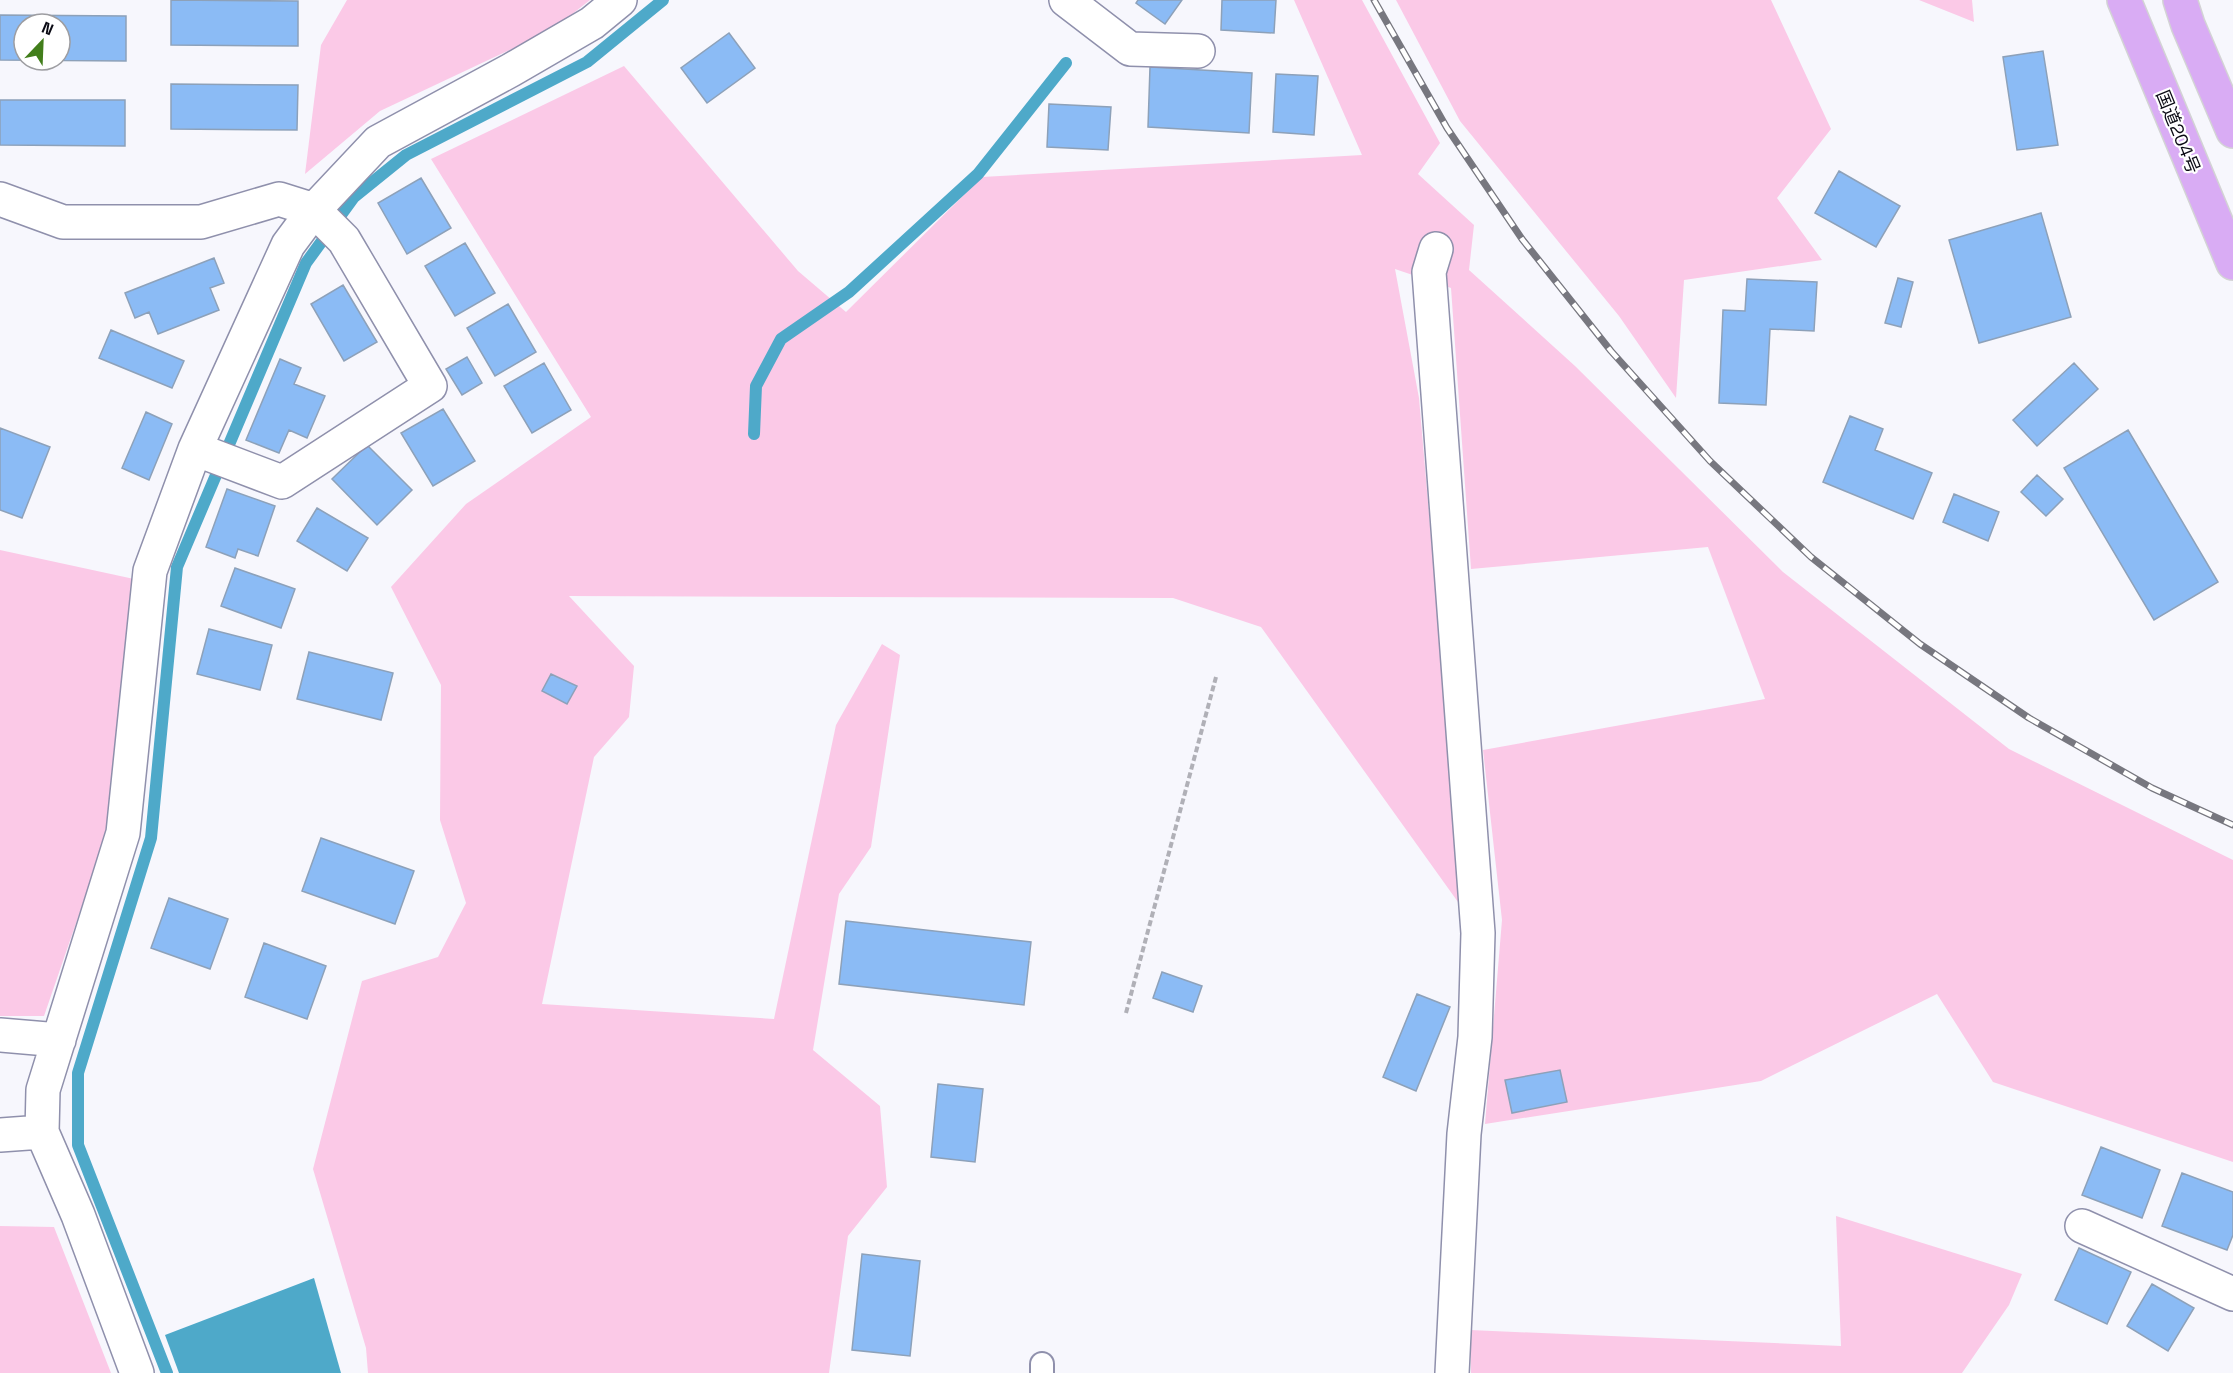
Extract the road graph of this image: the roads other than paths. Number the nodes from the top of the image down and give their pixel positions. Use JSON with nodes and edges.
{"nodes":[{"id":1,"x":620,"y":0,"type":"edge"},
{"id":2,"x":1066,"y":0,"type":"edge"},
{"id":3,"x":2124,"y":0,"type":"edge"},
{"id":4,"x":2180,"y":0,"type":"edge"},
{"id":5,"x":1198,"y":51,"type":"dead end"},
{"id":6,"x":2233,"y":131,"type":"edge"},
{"id":7,"x":0,"y":199,"type":"edge"},
{"id":8,"x":314,"y":210,"type":"junction"},
{"id":9,"x":1436,"y":249,"type":"dead end"},
{"id":10,"x":2233,"y":263,"type":"edge"},
{"id":11,"x":195,"y":449,"type":"junction"},
{"id":12,"x":0,"y":1035,"type":"edge"},
{"id":13,"x":59,"y":1040,"type":"junction"},
{"id":14,"x":42,"y":1132,"type":"junction"},
{"id":15,"x":0,"y":1135,"type":"edge"},
{"id":16,"x":2082,"y":1226,"type":"dead end"},
{"id":17,"x":2233,"y":1294,"type":"edge"},
{"id":18,"x":137,"y":1373,"type":"edge"},
{"id":19,"x":1452,"y":1373,"type":"edge"}],
"edges":[{"from":1,"to":8,"type":"street"},
{"from":2,"to":5,"type":"street"},
{"from":3,"to":10,"type":"highway","name":"国道204号"},
{"from":4,"to":6,"type":"highway"},
{"from":7,"to":8,"type":"street"},
{"from":8,"to":11,"type":"street"},
{"from":8,"to":11,"type":"street"},
{"from":9,"to":19,"type":"street"},
{"from":11,"to":13,"type":"street"},
{"from":12,"to":13,"type":"street"},
{"from":13,"to":14,"type":"street"},
{"from":14,"to":15,"type":"street"},
{"from":14,"to":18,"type":"street"},
{"from":16,"to":17,"type":"street"}]}
